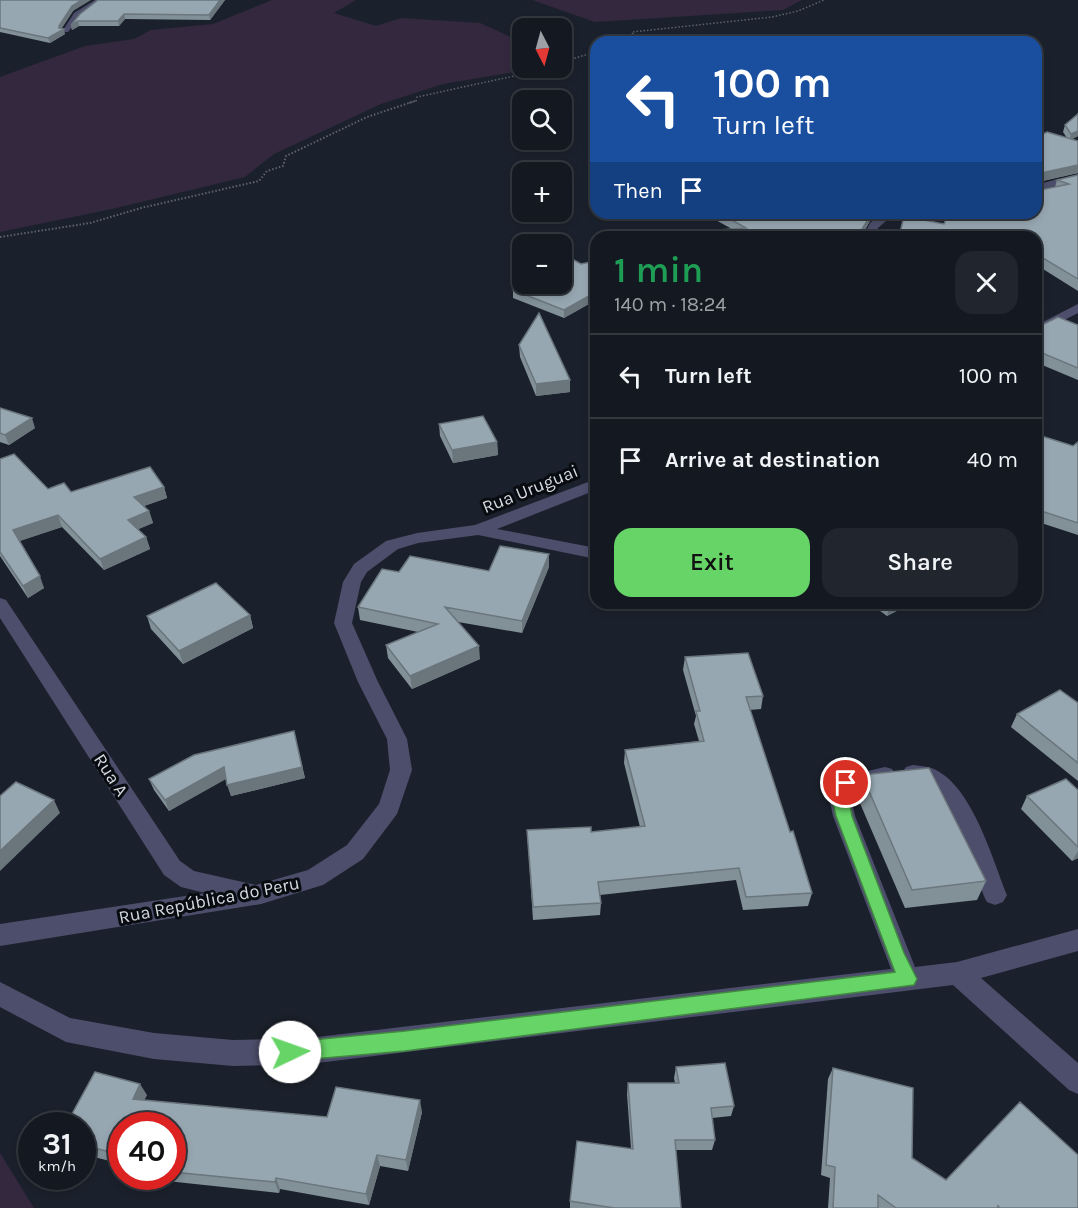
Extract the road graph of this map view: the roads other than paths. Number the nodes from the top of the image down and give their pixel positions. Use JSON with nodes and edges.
{"nodes":[{"id":1,"x":100,"y":0,"type":"edge"},
{"id":2,"x":65,"y":30,"type":"edge"},
{"id":3,"x":1078,"y":177,"type":"edge"},
{"id":4,"x":1042,"y":186,"type":"edge"},
{"id":5,"x":879,"y":219,"type":"edge"},
{"id":6,"x":870,"y":231,"type":"edge"},
{"id":7,"x":1078,"y":309,"type":"edge"},
{"id":8,"x":1042,"y":328,"type":"edge"},
{"id":9,"x":590,"y":486,"type":"edge"},
{"id":10,"x":478,"y":530,"type":"junction"},
{"id":11,"x":590,"y":553,"type":"edge"},
{"id":12,"x":0,"y":604,"type":"edge"},
{"id":13,"x":261,"y":894,"type":"junction"},
{"id":14,"x":995,"y":895,"type":"dead end"},
{"id":15,"x":0,"y":935,"type":"edge"},
{"id":16,"x":1078,"y":940,"type":"edge"},
{"id":17,"x":957,"y":973,"type":"junction"},
{"id":18,"x":908,"y":979,"type":"junction"},
{"id":19,"x":0,"y":994,"type":"edge"},
{"id":20,"x":1078,"y":1081,"type":"edge"}],
"edges":[{"from":1,"to":2,"type":"street"},
{"from":3,"to":4,"type":"street"},
{"from":5,"to":6,"type":"street"},
{"from":7,"to":8,"type":"street"},
{"from":9,"to":10,"type":"street","name":"Rua Uruguai"},
{"from":10,"to":11,"type":"street","name":"Rua República do Peru"},
{"from":10,"to":13,"type":"street","name":"Rua República do Peru"},
{"from":12,"to":13,"type":"street","name":"Rua A"},
{"from":13,"to":15,"type":"street","name":"Rua República do Peru"},
{"from":14,"to":18,"type":"street"},
{"from":16,"to":17,"type":"street"},
{"from":17,"to":18,"type":"street"},
{"from":17,"to":20,"type":"street"},
{"from":18,"to":19,"type":"street"}]}
